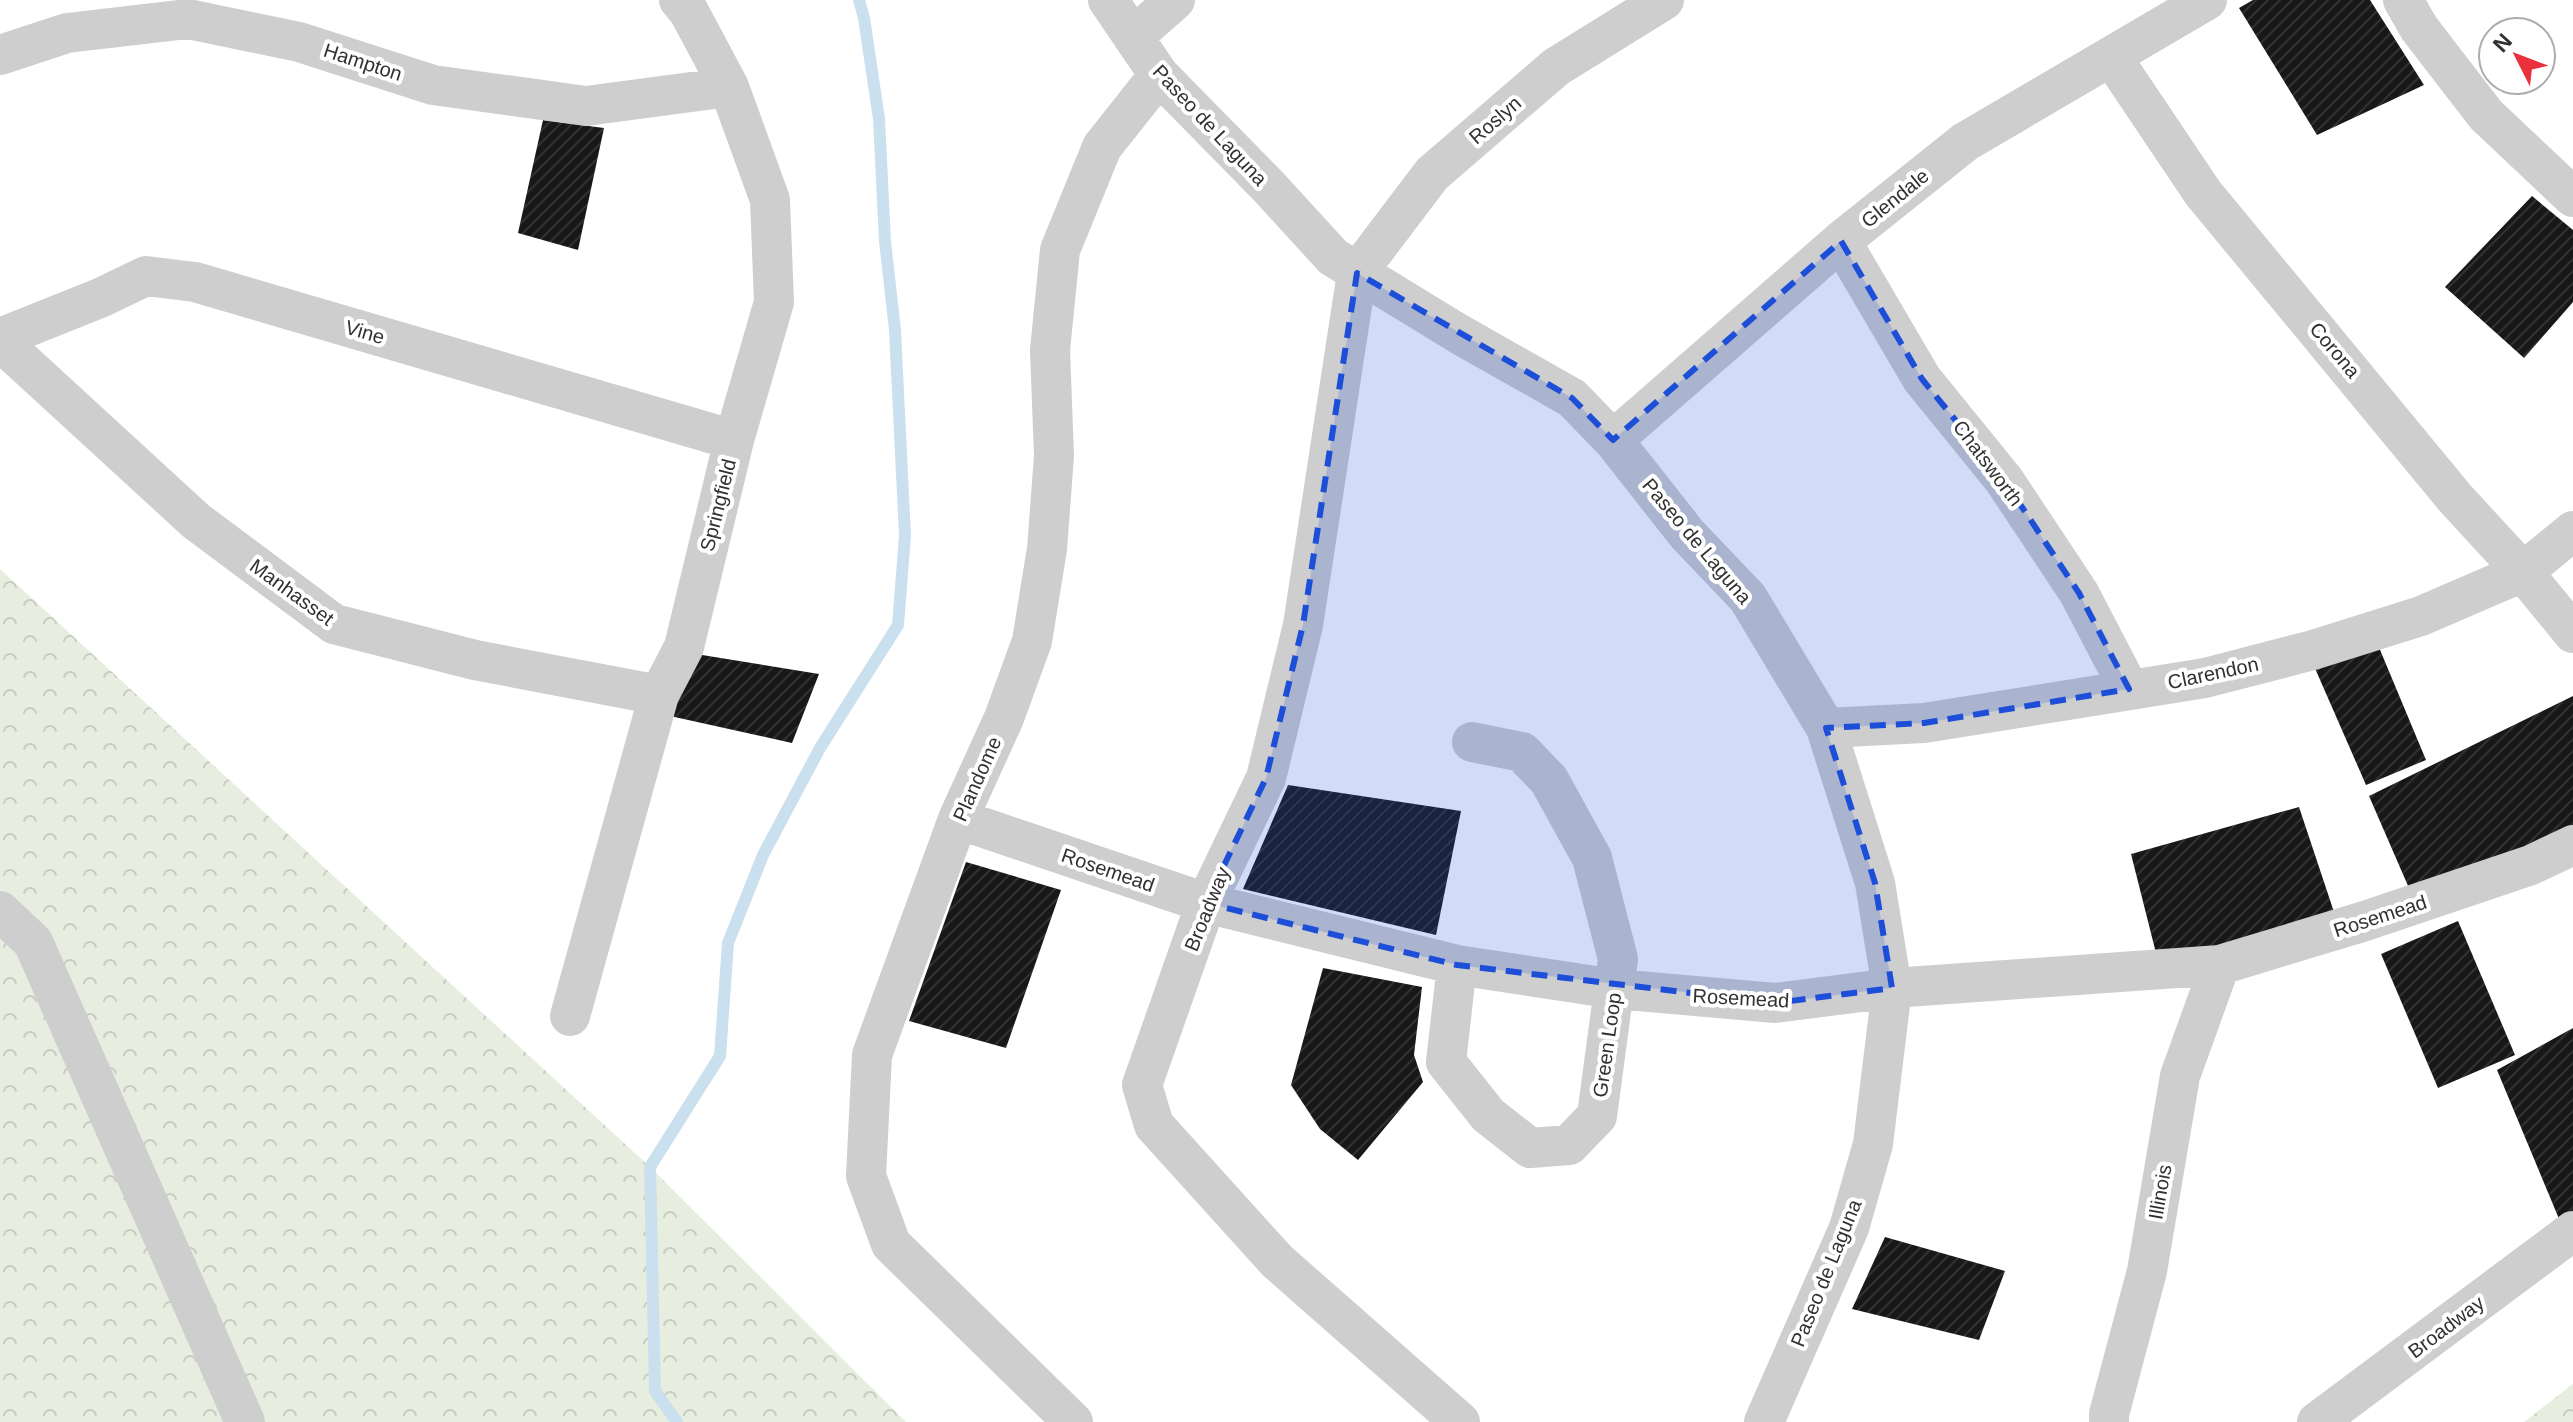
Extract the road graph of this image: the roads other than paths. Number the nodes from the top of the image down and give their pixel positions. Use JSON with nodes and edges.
{"nodes":[{"id":1,"x":679,"y":0,"type":"edge"},
{"id":2,"x":1108,"y":0,"type":"edge"},
{"id":3,"x":1175,"y":0,"type":"edge"},
{"id":4,"x":1664,"y":0,"type":"edge"},
{"id":5,"x":2207,"y":0,"type":"edge"},
{"id":6,"x":2403,"y":0,"type":"edge"},
{"id":7,"x":191,"y":9,"type":"edge"},
{"id":8,"x":1133,"y":37,"type":"junction"},
{"id":9,"x":0,"y":55,"type":"edge"},
{"id":10,"x":2111,"y":56,"type":"junction"},
{"id":11,"x":1159,"y":75,"type":"junction"},
{"id":12,"x":729,"y":87,"type":"junction"},
{"id":13,"x":2573,"y":197,"type":"edge"},
{"id":14,"x":1841,"y":241,"type":"junction"},
{"id":15,"x":1357,"y":273,"type":"junction"},
{"id":16,"x":0,"y":339,"type":"edge"},
{"id":17,"x":734,"y":440,"type":"junction"},
{"id":18,"x":1613,"y":440,"type":"junction"},
{"id":19,"x":2573,"y":531,"type":"edge"},
{"id":20,"x":2523,"y":572,"type":"junction"},
{"id":21,"x":2573,"y":633,"type":"edge"},
{"id":22,"x":2129,"y":689,"type":"junction"},
{"id":23,"x":659,"y":695,"type":"junction"},
{"id":24,"x":1826,"y":728,"type":"junction"},
{"id":25,"x":1472,"y":742,"type":"dead end"},
{"id":26,"x":958,"y":819,"type":"junction"},
{"id":27,"x":2573,"y":845,"type":"edge"},
{"id":28,"x":1206,"y":903,"type":"junction"},
{"id":29,"x":0,"y":911,"type":"edge"},
{"id":30,"x":1457,"y":965,"type":"junction"},
{"id":31,"x":2220,"y":965,"type":"junction"},
{"id":32,"x":1892,"y":988,"type":"junction"},
{"id":33,"x":1615,"y":989,"type":"junction"},
{"id":34,"x":570,"y":1016,"type":"dead end"},
{"id":35,"x":2573,"y":1231,"type":"edge"},
{"id":36,"x":245,"y":1422,"type":"edge"},
{"id":37,"x":1073,"y":1422,"type":"edge"},
{"id":38,"x":1460,"y":1422,"type":"edge"},
{"id":39,"x":1764,"y":1422,"type":"edge"},
{"id":40,"x":2109,"y":1422,"type":"edge"},
{"id":41,"x":2317,"y":1422,"type":"edge"}],
"edges":[{"from":1,"to":12,"type":"street","name":"Springfield"},
{"from":2,"to":8,"type":"street","name":"Paseo de Laguna"},
{"from":3,"to":8,"type":"street"},
{"from":4,"to":15,"type":"street","name":"Roslyn"},
{"from":5,"to":10,"type":"street","name":"Glendale"},
{"from":6,"to":13,"type":"street"},
{"from":7,"to":9,"type":"street","name":"Hampton"},
{"from":7,"to":12,"type":"street","name":"Hampton"},
{"from":8,"to":11,"type":"street","name":"Paseo de Laguna"},
{"from":10,"to":14,"type":"street","name":"Glendale"},
{"from":10,"to":20,"type":"street","name":"Corona"},
{"from":11,"to":15,"type":"street","name":"Paseo de Laguna"},
{"from":11,"to":26,"type":"street","name":"Plandome"},
{"from":12,"to":17,"type":"street","name":"Springfield"},
{"from":14,"to":18,"type":"street","name":"Glendale"},
{"from":14,"to":22,"type":"street","name":"Chatsworth"},
{"from":15,"to":18,"type":"street","name":"Paseo de Laguna"},
{"from":15,"to":28,"type":"street","name":"Broadway"},
{"from":16,"to":17,"type":"street","name":"Vine"},
{"from":16,"to":23,"type":"street","name":"Manhasset"},
{"from":17,"to":23,"type":"street","name":"Springfield"},
{"from":18,"to":24,"type":"street","name":"Paseo de Laguna"},
{"from":19,"to":20,"type":"street","name":"Clarendon"},
{"from":20,"to":21,"type":"street","name":"Corona"},
{"from":20,"to":22,"type":"street","name":"Clarendon"},
{"from":22,"to":24,"type":"street","name":"Clarendon"},
{"from":23,"to":34,"type":"street","name":"Springfield"},
{"from":24,"to":32,"type":"street","name":"Paseo de Laguna"},
{"from":25,"to":33,"type":"street","name":"Green Loop"},
{"from":26,"to":28,"type":"street","name":"Rosemead"},
{"from":26,"to":37,"type":"street","name":"Plandome"},
{"from":27,"to":31,"type":"street","name":"Rosemead"},
{"from":28,"to":30,"type":"street","name":"Rosemead"},
{"from":28,"to":38,"type":"street","name":"Broadway"},
{"from":29,"to":36,"type":"street"},
{"from":30,"to":33,"type":"street","name":"Rosemead"},
{"from":30,"to":33,"type":"street","name":"Green Loop"},
{"from":31,"to":32,"type":"street","name":"Rosemead"},
{"from":31,"to":40,"type":"street","name":"Illinois"},
{"from":32,"to":33,"type":"street","name":"Rosemead"},
{"from":32,"to":39,"type":"street","name":"Paseo de Laguna"},
{"from":35,"to":41,"type":"street","name":"Broadway"}]}
